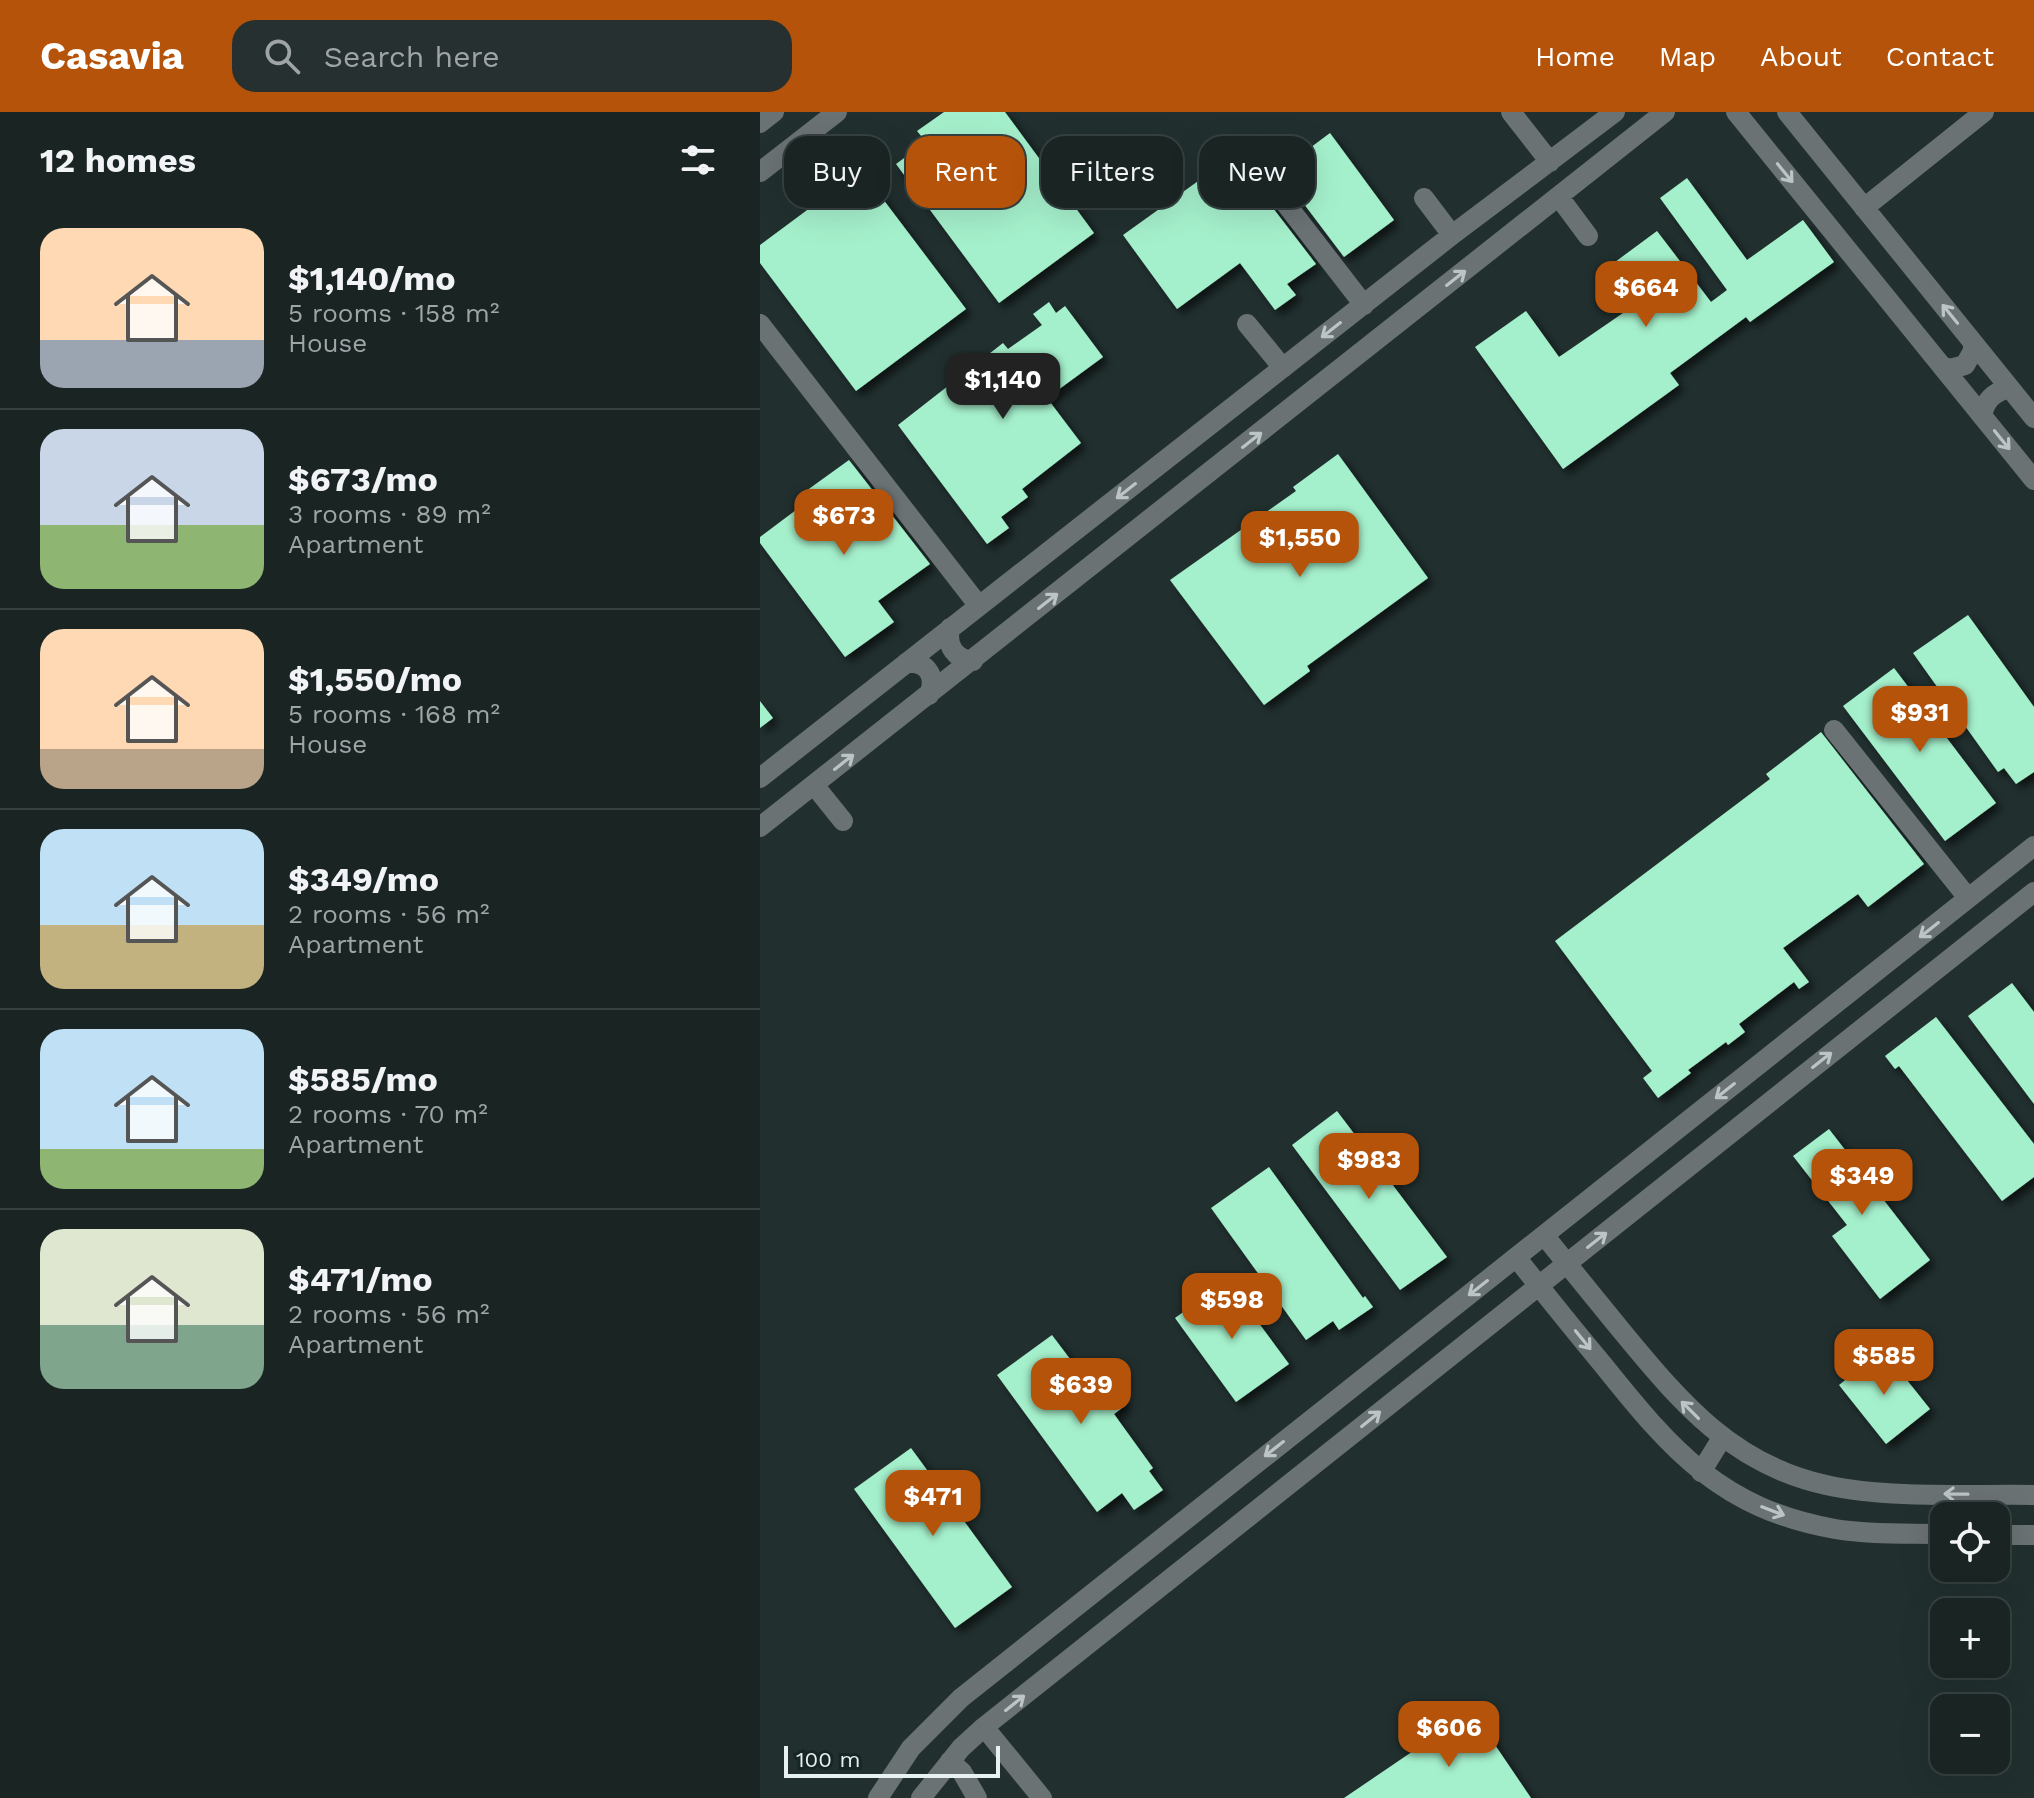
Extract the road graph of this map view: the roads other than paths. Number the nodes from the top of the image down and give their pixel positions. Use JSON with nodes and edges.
{"nodes":[{"id":1,"x":774,"y":112,"type":"edge"},
{"id":2,"x":837,"y":112,"type":"edge"},
{"id":3,"x":1511,"y":112,"type":"edge"},
{"id":4,"x":1615,"y":112,"type":"edge"},
{"id":5,"x":1665,"y":112,"type":"edge"},
{"id":6,"x":1736,"y":112,"type":"edge"},
{"id":7,"x":1787,"y":112,"type":"edge"},
{"id":8,"x":1984,"y":112,"type":"edge"},
{"id":9,"x":760,"y":123,"type":"edge"},
{"id":10,"x":1550,"y":162,"type":"junction"},
{"id":11,"x":760,"y":172,"type":"edge"},
{"id":12,"x":1559,"y":197,"type":"junction"},
{"id":13,"x":1424,"y":198,"type":"dead end"},
{"id":14,"x":1289,"y":208,"type":"edge"},
{"id":15,"x":1864,"y":208,"type":"junction"},
{"id":16,"x":1452,"y":235,"type":"junction"},
{"id":17,"x":1588,"y":236,"type":"dead end"},
{"id":18,"x":1364,"y":305,"type":"junction"},
{"id":19,"x":760,"y":324,"type":"edge"},
{"id":20,"x":1247,"y":324,"type":"dead end"},
{"id":21,"x":1973,"y":344,"type":"junction"},
{"id":22,"x":1942,"y":366,"type":"junction"},
{"id":23,"x":1283,"y":368,"type":"junction"},
{"id":24,"x":2009,"y":388,"type":"junction"},
{"id":25,"x":1982,"y":416,"type":"junction"},
{"id":26,"x":2034,"y":418,"type":"edge"},
{"id":27,"x":2034,"y":480,"type":"edge"},
{"id":28,"x":979,"y":606,"type":"junction"},
{"id":29,"x":950,"y":628,"type":"junction"},
{"id":30,"x":973,"y":661,"type":"junction"},
{"id":31,"x":906,"y":663,"type":"junction"},
{"id":32,"x":929,"y":695,"type":"junction"},
{"id":33,"x":1834,"y":730,"type":"dead end"},
{"id":34,"x":760,"y":778,"type":"edge"},
{"id":35,"x":814,"y":785,"type":"junction"},
{"id":36,"x":843,"y":821,"type":"dead end"},
{"id":37,"x":760,"y":827,"type":"edge"},
{"id":38,"x":2034,"y":846,"type":"edge"},
{"id":39,"x":2034,"y":892,"type":"edge"},
{"id":40,"x":1968,"y":898,"type":"junction"},
{"id":41,"x":1544,"y":1235,"type":"junction"},
{"id":42,"x":1516,"y":1257,"type":"junction"},
{"id":43,"x":1567,"y":1264,"type":"junction"},
{"id":44,"x":1539,"y":1286,"type":"junction"},
{"id":45,"x":1722,"y":1438,"type":"junction"},
{"id":46,"x":1701,"y":1472,"type":"junction"},
{"id":47,"x":2034,"y":1495,"type":"edge"},
{"id":48,"x":1172,"y":1531,"type":"junction"},
{"id":49,"x":1930,"y":1534,"type":"edge"},
{"id":50,"x":2010,"y":1535,"type":"edge"},
{"id":51,"x":2034,"y":1535,"type":"edge"},
{"id":52,"x":1143,"y":1554,"type":"junction"},
{"id":53,"x":1196,"y":1558,"type":"junction"},
{"id":54,"x":1166,"y":1582,"type":"junction"},
{"id":55,"x":984,"y":1727,"type":"junction"},
{"id":56,"x":950,"y":1761,"type":"junction"},
{"id":57,"x":878,"y":1798,"type":"edge"},
{"id":58,"x":921,"y":1798,"type":"edge"},
{"id":59,"x":977,"y":1798,"type":"edge"},
{"id":60,"x":1042,"y":1798,"type":"edge"}],
"edges":[{"from":1,"to":9,"type":"lane"},
{"from":2,"to":11,"type":"lane"},
{"from":3,"to":10,"type":"lane"},
{"from":4,"to":10,"type":"lane"},
{"from":5,"to":12,"type":"lane"},
{"from":6,"to":22,"type":"lane","one_way":true},
{"from":7,"to":15,"type":"lane"},
{"from":8,"to":15,"type":"lane"},
{"from":10,"to":16,"type":"lane"},
{"from":12,"to":17,"type":"lane"},
{"from":30,"to":12,"type":"lane","one_way":true},
{"from":13,"to":16,"type":"lane"},
{"from":14,"to":18,"type":"lane"},
{"from":21,"to":15,"type":"lane","one_way":true},
{"from":16,"to":18,"type":"lane"},
{"from":18,"to":23,"type":"lane","one_way":true},
{"from":19,"to":28,"type":"lane"},
{"from":20,"to":23,"type":"lane"},
{"from":21,"to":22,"type":"lane"},
{"from":21,"to":24,"type":"lane"},
{"from":22,"to":25,"type":"lane"},
{"from":23,"to":28,"type":"lane","one_way":true},
{"from":24,"to":25,"type":"lane"},
{"from":24,"to":26,"type":"lane"},
{"from":25,"to":27,"type":"lane","one_way":true},
{"from":28,"to":29,"type":"lane"},
{"from":29,"to":30,"type":"lane"},
{"from":29,"to":31,"type":"lane"},
{"from":30,"to":32,"type":"lane"},
{"from":31,"to":32,"type":"lane"},
{"from":31,"to":34,"type":"lane"},
{"from":35,"to":32,"type":"lane","one_way":true},
{"from":33,"to":40,"type":"lane"},
{"from":35,"to":36,"type":"lane"},
{"from":35,"to":37,"type":"lane"},
{"from":38,"to":40,"type":"lane"},
{"from":43,"to":39,"type":"lane","one_way":true},
{"from":40,"to":41,"type":"lane","one_way":true},
{"from":41,"to":42,"type":"lane"},
{"from":41,"to":43,"type":"lane"},
{"from":42,"to":44,"type":"lane"},
{"from":42,"to":48,"type":"lane","one_way":true},
{"from":43,"to":44,"type":"lane"},
{"from":45,"to":43,"type":"lane","one_way":true},
{"from":44,"to":46,"type":"lane","one_way":true},
{"from":53,"to":44,"type":"lane","one_way":true},
{"from":45,"to":46,"type":"lane"},
{"from":47,"to":45,"type":"lane","one_way":true},
{"from":46,"to":49,"type":"lane","one_way":true},
{"from":48,"to":52,"type":"lane"},
{"from":48,"to":53,"type":"lane"},
{"from":50,"to":51,"type":"lane"},
{"from":52,"to":54,"type":"lane"},
{"from":52,"to":57,"type":"lane"},
{"from":53,"to":54,"type":"lane"},
{"from":55,"to":54,"type":"lane","one_way":true},
{"from":55,"to":56,"type":"lane"},
{"from":55,"to":60,"type":"lane"},
{"from":56,"to":58,"type":"lane"},
{"from":56,"to":59,"type":"lane"}]}
